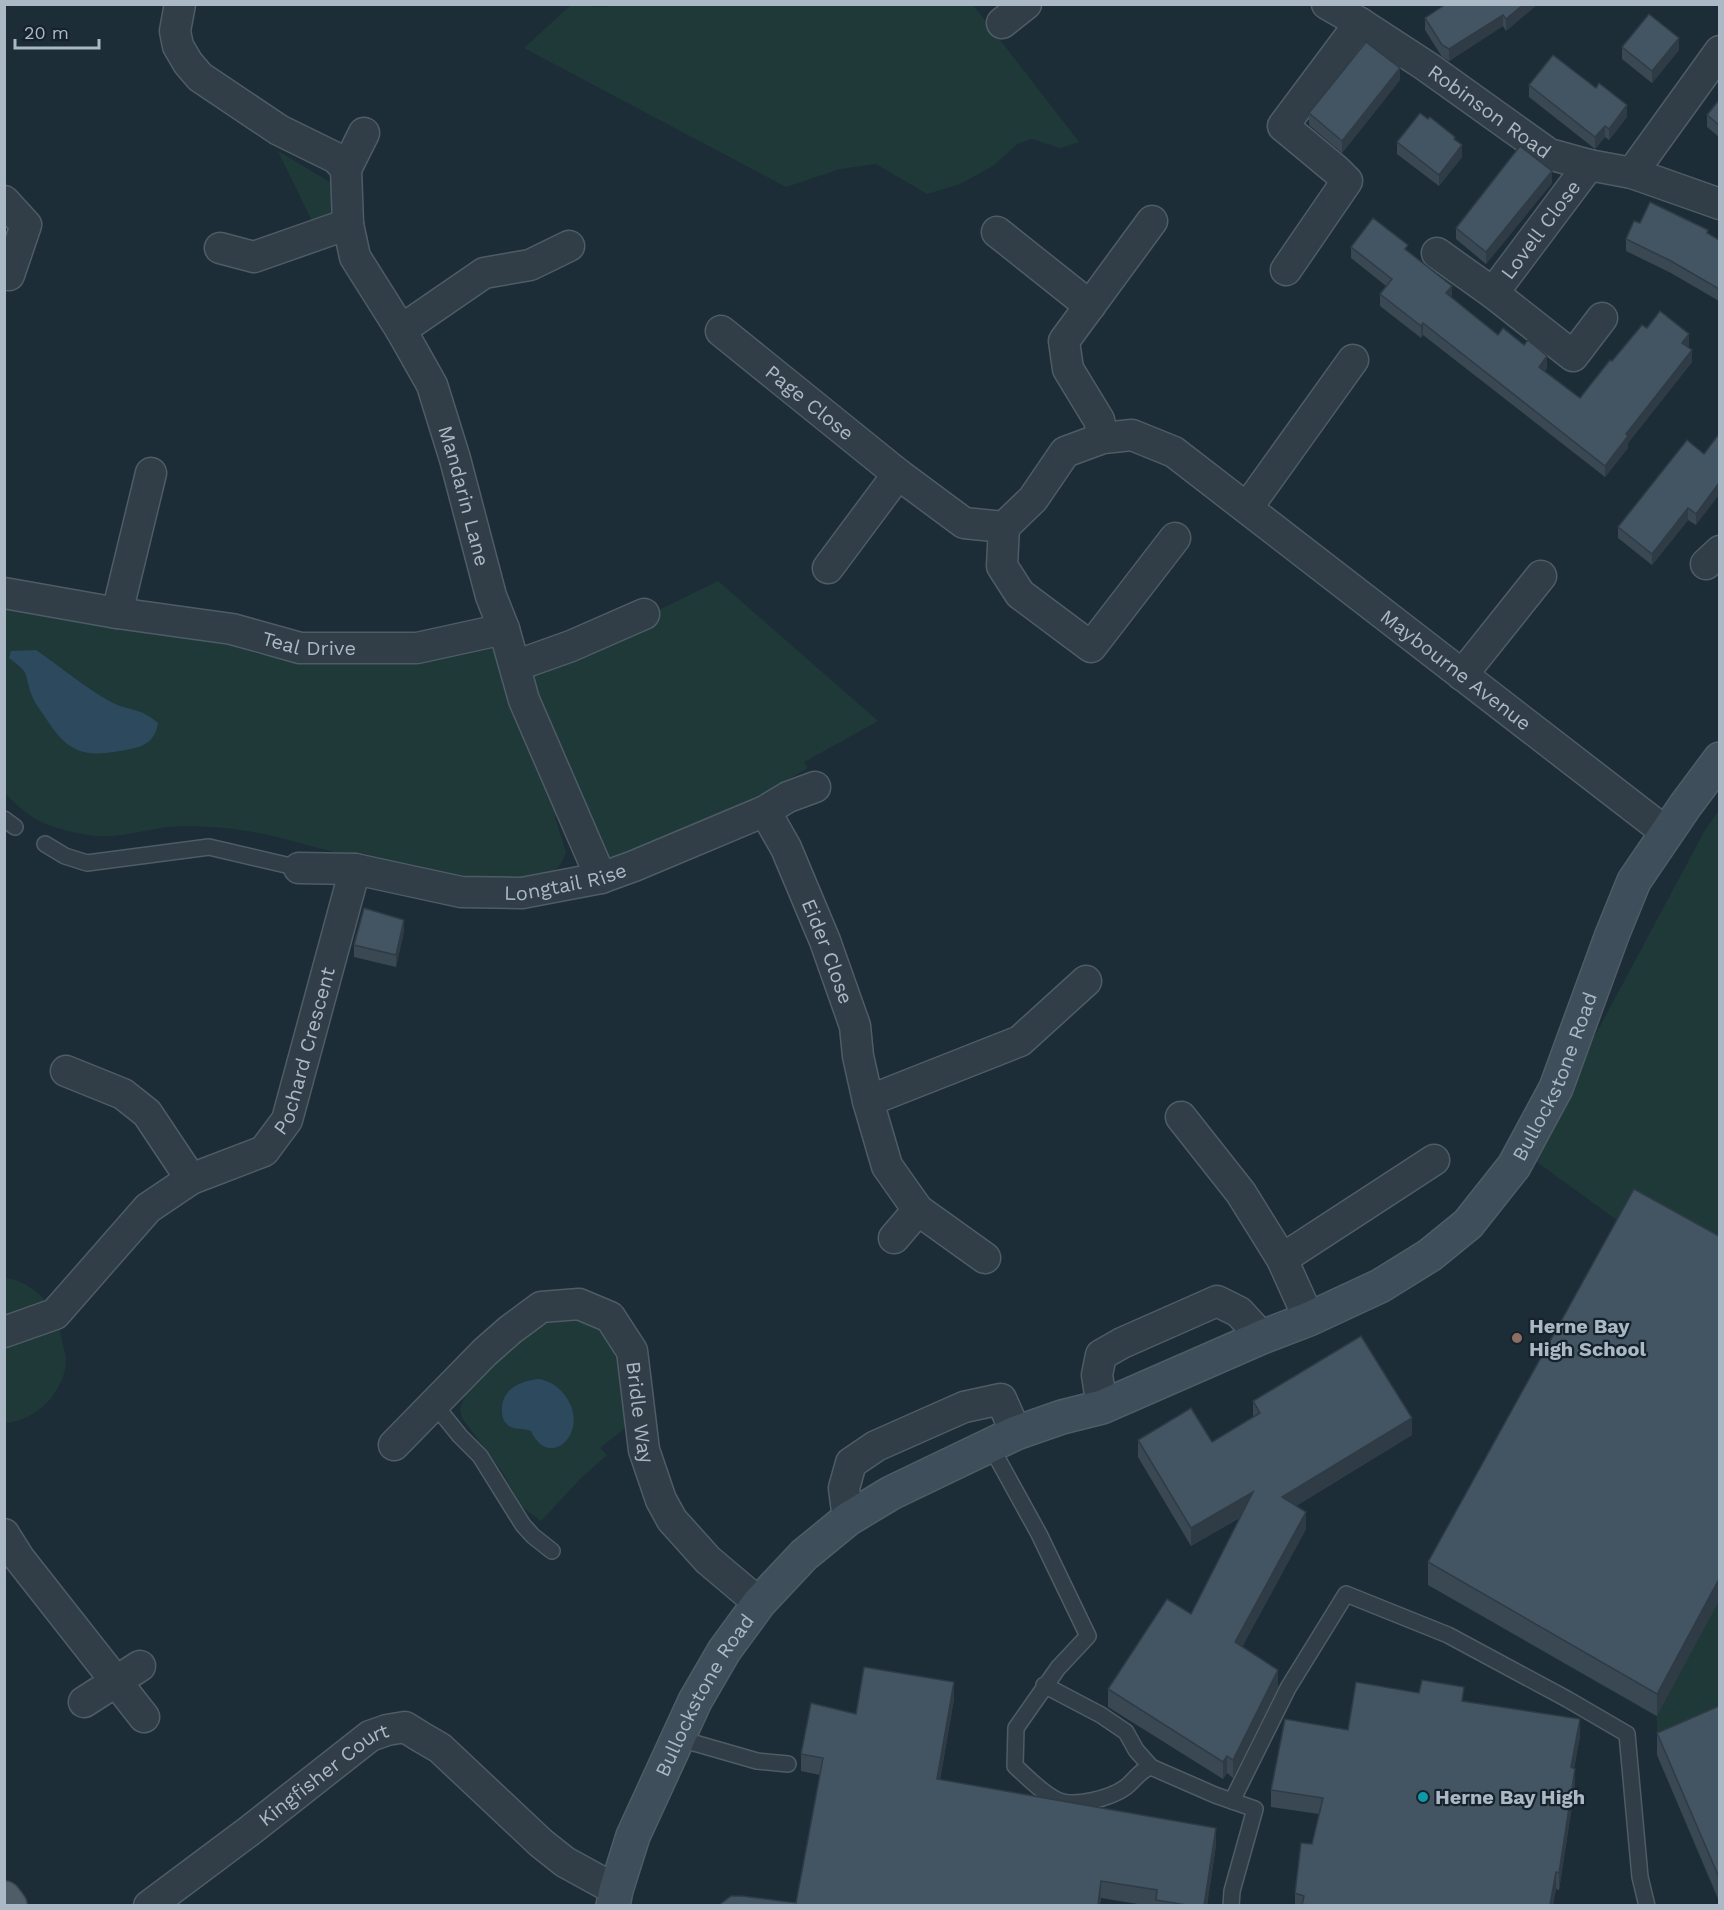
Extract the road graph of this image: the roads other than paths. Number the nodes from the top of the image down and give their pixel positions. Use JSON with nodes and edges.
{"nodes":[{"id":1,"x":180,"y":4,"type":"edge"},
{"id":2,"x":1026,"y":4,"type":"edge"},
{"id":3,"x":1328,"y":4,"type":"edge"},
{"id":4,"x":1002,"y":23,"type":"dead end"},
{"id":5,"x":1360,"y":23,"type":"junction"},
{"id":6,"x":1719,"y":51,"type":"edge"},
{"id":7,"x":363,"y":133,"type":"dead end"},
{"id":8,"x":1589,"y":165,"type":"junction"},
{"id":9,"x":346,"y":169,"type":"junction"},
{"id":10,"x":1632,"y":173,"type":"junction"},
{"id":11,"x":4,"y":201,"type":"edge"},
{"id":12,"x":1719,"y":204,"type":"edge"},
{"id":13,"x":1152,"y":221,"type":"dead end"},
{"id":14,"x":348,"y":224,"type":"junction"},
{"id":15,"x":997,"y":232,"type":"dead end"},
{"id":16,"x":569,"y":246,"type":"dead end"},
{"id":17,"x":220,"y":248,"type":"dead end"},
{"id":18,"x":1437,"y":253,"type":"dead end"},
{"id":19,"x":1286,"y":270,"type":"dead end"},
{"id":20,"x":9,"y":275,"type":"dead end"},
{"id":21,"x":1493,"y":293,"type":"junction"},
{"id":22,"x":1090,"y":306,"type":"junction"},
{"id":23,"x":1602,"y":318,"type":"dead end"},
{"id":24,"x":401,"y":330,"type":"junction"},
{"id":25,"x":721,"y":331,"type":"dead end"},
{"id":26,"x":1353,"y":360,"type":"dead end"},
{"id":27,"x":1103,"y":438,"type":"junction"},
{"id":28,"x":151,"y":473,"type":"dead end"},
{"id":29,"x":898,"y":474,"type":"junction"},
{"id":30,"x":1247,"y":508,"type":"junction"},
{"id":31,"x":1004,"y":527,"type":"junction"},
{"id":32,"x":1175,"y":538,"type":"dead end"},
{"id":33,"x":828,"y":568,"type":"dead end"},
{"id":34,"x":1541,"y":576,"type":"dead end"},
{"id":35,"x":4,"y":593,"type":"edge"},
{"id":36,"x":117,"y":613,"type":"junction"},
{"id":37,"x":644,"y":614,"type":"dead end"},
{"id":38,"x":504,"y":629,"type":"junction"},
{"id":39,"x":515,"y":666,"type":"junction"},
{"id":40,"x":1462,"y":675,"type":"junction"},
{"id":41,"x":1719,"y":759,"type":"edge"},
{"id":42,"x":814,"y":787,"type":"dead end"},
{"id":43,"x":765,"y":812,"type":"junction"},
{"id":44,"x":1667,"y":833,"type":"junction"},
{"id":45,"x":45,"y":844,"type":"dead end"},
{"id":46,"x":299,"y":868,"type":"joint"},
{"id":47,"x":355,"y":869,"type":"junction"},
{"id":48,"x":601,"y":878,"type":"junction"},
{"id":49,"x":1086,"y":981,"type":"dead end"},
{"id":50,"x":66,"y":1071,"type":"dead end"},
{"id":51,"x":868,"y":1101,"type":"junction"},
{"id":52,"x":1181,"y":1117,"type":"dead end"},
{"id":53,"x":1434,"y":1160,"type":"dead end"},
{"id":54,"x":191,"y":1179,"type":"junction"},
{"id":55,"x":918,"y":1210,"type":"junction"},
{"id":56,"x":894,"y":1238,"type":"dead end"},
{"id":57,"x":985,"y":1258,"type":"dead end"},
{"id":58,"x":1282,"y":1259,"type":"junction"},
{"id":59,"x":1310,"y":1318,"type":"junction"},
{"id":60,"x":4,"y":1332,"type":"edge"},
{"id":61,"x":1262,"y":1337,"type":"junction"},
{"id":62,"x":435,"y":1405,"type":"junction"},
{"id":63,"x":1102,"y":1407,"type":"junction"},
{"id":64,"x":1003,"y":1439,"type":"junction"},
{"id":65,"x":394,"y":1445,"type":"dead end"},
{"id":66,"x":848,"y":1519,"type":"junction"},
{"id":67,"x":4,"y":1534,"type":"edge"},
{"id":68,"x":552,"y":1551,"type":"dead end"},
{"id":69,"x":759,"y":1603,"type":"junction"},
{"id":70,"x":140,"y":1666,"type":"dead end"},
{"id":71,"x":115,"y":1682,"type":"junction"},
{"id":72,"x":1044,"y":1685,"type":"junction"},
{"id":73,"x":84,"y":1702,"type":"dead end"},
{"id":74,"x":144,"y":1717,"type":"dead end"},
{"id":75,"x":677,"y":1738,"type":"junction"},
{"id":76,"x":788,"y":1764,"type":"dead end"},
{"id":77,"x":1151,"y":1767,"type":"junction"},
{"id":78,"x":1232,"y":1801,"type":"junction"},
{"id":79,"x":614,"y":1898,"type":"edge"},
{"id":80,"x":149,"y":1905,"type":"edge"},
{"id":81,"x":1231,"y":1905,"type":"edge"},
{"id":82,"x":1647,"y":1905,"type":"edge"}],
"edges":[{"from":1,"to":9,"type":"street"},
{"from":2,"to":4,"type":"street"},
{"from":3,"to":5,"type":"street","name":"Robinson Road"},
{"from":5,"to":8,"type":"street","name":"Robinson Road"},
{"from":5,"to":19,"type":"street"},
{"from":6,"to":10,"type":"street"},
{"from":7,"to":9,"type":"street","name":"Mandarin Lane"},
{"from":8,"to":10,"type":"street","name":"Robinson Road"},
{"from":8,"to":21,"type":"street","name":"Lovell Close"},
{"from":9,"to":14,"type":"street","name":"Mandarin Lane"},
{"from":10,"to":12,"type":"street","name":"Robinson Road"},
{"from":11,"to":20,"type":"street"},
{"from":13,"to":22,"type":"street"},
{"from":14,"to":17,"type":"street"},
{"from":14,"to":24,"type":"street","name":"Mandarin Lane"},
{"from":15,"to":22,"type":"street"},
{"from":16,"to":24,"type":"street"},
{"from":18,"to":21,"type":"street","name":"Lovell Close"},
{"from":21,"to":23,"type":"street","name":"Lovell Close"},
{"from":22,"to":27,"type":"street"},
{"from":24,"to":38,"type":"street","name":"Mandarin Lane"},
{"from":25,"to":29,"type":"street","name":"Page Close"},
{"from":26,"to":30,"type":"street"},
{"from":27,"to":30,"type":"street","name":"Maybourne Avenue"},
{"from":27,"to":31,"type":"street","name":"Maybourne Avenue"},
{"from":28,"to":36,"type":"street"},
{"from":29,"to":31,"type":"street"},
{"from":29,"to":33,"type":"street"},
{"from":30,"to":40,"type":"street","name":"Maybourne Avenue"},
{"from":31,"to":32,"type":"street"},
{"from":34,"to":40,"type":"street"},
{"from":35,"to":36,"type":"street","name":"Teal Drive"},
{"from":36,"to":38,"type":"street","name":"Teal Drive"},
{"from":37,"to":39,"type":"street"},
{"from":38,"to":39,"type":"street","name":"Mandarin Lane"},
{"from":39,"to":48,"type":"street","name":"Mandarin Lane"},
{"from":40,"to":44,"type":"street","name":"Maybourne Avenue"},
{"from":41,"to":44,"type":"street","name":"Bullockstone Road"},
{"from":42,"to":43,"type":"street","name":"Longtail Rise"},
{"from":43,"to":48,"type":"street","name":"Longtail Rise"},
{"from":43,"to":51,"type":"street","name":"Eider Close"},
{"from":44,"to":59,"type":"street","name":"Bullockstone Road"},
{"from":45,"to":46,"type":"lane"},
{"from":46,"to":47,"type":"street","name":"Longtail Rise"},
{"from":47,"to":48,"type":"street","name":"Longtail Rise"},
{"from":47,"to":54,"type":"street","name":"Pochard Crescent"},
{"from":49,"to":51,"type":"street"},
{"from":50,"to":54,"type":"street"},
{"from":51,"to":55,"type":"street","name":"Eider Close"},
{"from":52,"to":58,"type":"street"},
{"from":53,"to":58,"type":"street"},
{"from":54,"to":60,"type":"street","name":"Pochard Crescent"},
{"from":55,"to":56,"type":"street"},
{"from":55,"to":57,"type":"street","name":"Eider Close"},
{"from":58,"to":59,"type":"street"},
{"from":59,"to":61,"type":"street","name":"Bullockstone Road"},
{"from":61,"to":63,"type":"street","name":"Bullockstone Road"},
{"from":61,"to":63,"type":"street"},
{"from":62,"to":65,"type":"street","name":"Bridle Way"},
{"from":62,"to":68,"type":"lane"},
{"from":62,"to":69,"type":"street","name":"Bridle Way"},
{"from":63,"to":64,"type":"street","name":"Bullockstone Road"},
{"from":64,"to":66,"type":"street","name":"Bullockstone Road"},
{"from":64,"to":66,"type":"street"},
{"from":64,"to":72,"type":"lane"},
{"from":66,"to":69,"type":"street","name":"Bullockstone Road"},
{"from":67,"to":71,"type":"street"},
{"from":69,"to":75,"type":"street","name":"Bullockstone Road"},
{"from":70,"to":71,"type":"street"},
{"from":71,"to":73,"type":"street"},
{"from":71,"to":74,"type":"street"},
{"from":72,"to":77,"type":"lane"},
{"from":72,"to":77,"type":"lane"},
{"from":75,"to":76,"type":"lane"},
{"from":75,"to":79,"type":"street","name":"Bullockstone Road"},
{"from":77,"to":78,"type":"lane"},
{"from":78,"to":81,"type":"lane"},
{"from":78,"to":82,"type":"lane"},
{"from":79,"to":80,"type":"street","name":"Kingfisher Court"}]}
